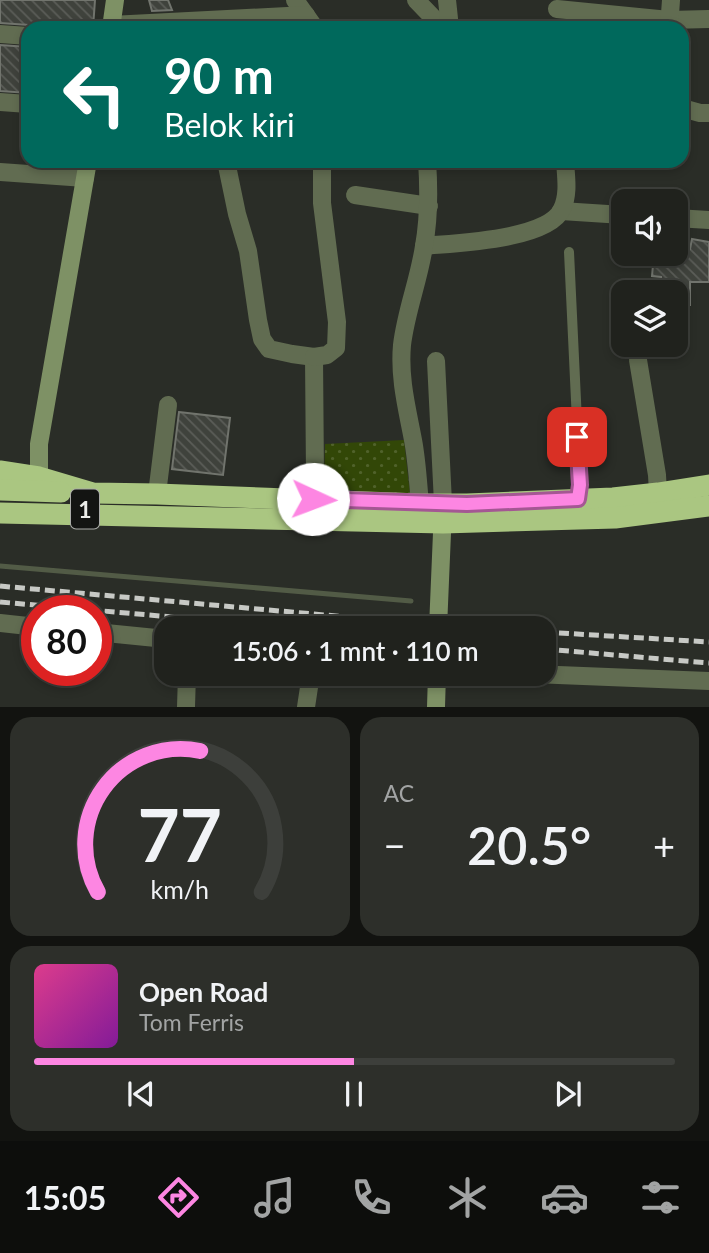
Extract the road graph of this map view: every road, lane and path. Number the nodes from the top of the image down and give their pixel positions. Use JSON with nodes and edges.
{"nodes":[{"id":1,"x":115,"y":0,"type":"edge"},
{"id":2,"x":295,"y":0,"type":"edge"},
{"id":3,"x":416,"y":0,"type":"edge"},
{"id":4,"x":447,"y":0,"type":"edge"},
{"id":5,"x":671,"y":0,"type":"edge"},
{"id":6,"x":557,"y":5,"type":"edge"},
{"id":7,"x":709,"y":19,"type":"edge"},
{"id":8,"x":112,"y":21,"type":"edge"},
{"id":9,"x":310,"y":21,"type":"edge"},
{"id":10,"x":436,"y":21,"type":"edge"},
{"id":11,"x":449,"y":21,"type":"edge"},
{"id":12,"x":651,"y":21,"type":"edge"},
{"id":13,"x":669,"y":21,"type":"edge"},
{"id":14,"x":689,"y":22,"type":"edge"},
{"id":15,"x":0,"y":34,"type":"edge"},
{"id":16,"x":21,"y":36,"type":"edge"},
{"id":17,"x":0,"y":102,"type":"edge"},
{"id":18,"x":21,"y":104,"type":"edge"},
{"id":19,"x":689,"y":110,"type":"edge"},
{"id":20,"x":709,"y":113,"type":"edge"},
{"id":21,"x":227,"y":168,"type":"edge"},
{"id":22,"x":321,"y":168,"type":"edge"},
{"id":23,"x":426,"y":168,"type":"edge"},
{"id":24,"x":566,"y":168,"type":"edge"},
{"id":25,"x":87,"y":169,"type":"edge"},
{"id":26,"x":0,"y":172,"type":"edge"},
{"id":27,"x":355,"y":195,"type":"dead end"},
{"id":28,"x":429,"y":206,"type":"junction"},
{"id":29,"x":561,"y":211,"type":"junction"},
{"id":30,"x":611,"y":214,"type":"edge"},
{"id":31,"x":688,"y":219,"type":"edge"},
{"id":32,"x":709,"y":220,"type":"edge"},
{"id":33,"x":424,"y":246,"type":"junction"},
{"id":34,"x":569,"y":252,"type":"dead end"},
{"id":35,"x":314,"y":356,"type":"junction"},
{"id":36,"x":638,"y":360,"type":"dead end"},
{"id":37,"x":436,"y":361,"type":"dead end"},
{"id":38,"x":168,"y":405,"type":"dead end"},
{"id":39,"x":38,"y":461,"type":"junction"},
{"id":40,"x":0,"y":471,"type":"edge"},
{"id":41,"x":709,"y":485,"type":"edge"},
{"id":42,"x":0,"y":490,"type":"edge"},
{"id":43,"x":93,"y":493,"type":"junction"},
{"id":44,"x":658,"y":493,"type":"junction"},
{"id":45,"x":157,"y":494,"type":"junction"},
{"id":46,"x":313,"y":499,"type":"junction"},
{"id":47,"x":578,"y":499,"type":"junction"},
{"id":48,"x":0,"y":500,"type":"edge"},
{"id":49,"x":420,"y":504,"type":"junction"},
{"id":50,"x":709,"y":506,"type":"edge"},
{"id":51,"x":0,"y":513,"type":"edge"},
{"id":52,"x":443,"y":513,"type":"junction"},
{"id":53,"x":170,"y":517,"type":"junction"},
{"id":54,"x":438,"y":616,"type":"edge"},
{"id":55,"x":0,"y":623,"type":"edge"},
{"id":56,"x":21,"y":625,"type":"edge"},
{"id":57,"x":112,"y":634,"type":"edge"},
{"id":58,"x":154,"y":638,"type":"edge"},
{"id":59,"x":556,"y":675,"type":"edge"},
{"id":60,"x":709,"y":681,"type":"edge"},
{"id":61,"x":187,"y":686,"type":"edge"},
{"id":62,"x":309,"y":686,"type":"edge"},
{"id":63,"x":437,"y":686,"type":"edge"},
{"id":64,"x":186,"y":707,"type":"edge"},
{"id":65,"x":306,"y":707,"type":"edge"},
{"id":66,"x":436,"y":707,"type":"edge"}],
"edges":[{"from":1,"to":8,"type":"street"},
{"from":2,"to":9,"type":"street"},
{"from":3,"to":10,"type":"street"},
{"from":4,"to":11,"type":"street"},
{"from":5,"to":13,"type":"street"},
{"from":6,"to":12,"type":"street"},
{"from":7,"to":14,"type":"street"},
{"from":15,"to":16,"type":"street"},
{"from":17,"to":18,"type":"street"},
{"from":19,"to":20,"type":"street"},
{"from":21,"to":35,"type":"street"},
{"from":22,"to":35,"type":"street"},
{"from":23,"to":28,"type":"street"},
{"from":24,"to":29,"type":"street"},
{"from":25,"to":26,"type":"street"},
{"from":25,"to":39,"type":"street"},
{"from":27,"to":28,"type":"street"},
{"from":28,"to":33,"type":"street"},
{"from":29,"to":30,"type":"street"},
{"from":29,"to":33,"type":"street"},
{"from":31,"to":32,"type":"street"},
{"from":33,"to":49,"type":"street"},
{"from":34,"to":47,"type":"lane"},
{"from":35,"to":46,"type":"street"},
{"from":36,"to":44,"type":"street"},
{"from":37,"to":52,"type":"street"},
{"from":38,"to":45,"type":"street"},
{"from":39,"to":40,"type":"highway","number":"1"},
{"from":39,"to":43,"type":"highway","number":"1"},
{"from":41,"to":44,"type":"highway","number":"1"},
{"from":42,"to":43,"type":"highway","number":"1"},
{"from":43,"to":45,"type":"highway","number":"1"},
{"from":44,"to":47,"type":"highway","number":"1"},
{"from":45,"to":46,"type":"highway","number":"1"},
{"from":46,"to":49,"type":"highway","number":"1"},
{"from":47,"to":52,"type":"highway","number":"1"},
{"from":48,"to":53,"type":"highway","number":"1"},
{"from":49,"to":52,"type":"highway","number":"1"},
{"from":50,"to":52,"type":"highway","number":"1"},
{"from":51,"to":53,"type":"highway","number":"1"},
{"from":52,"to":53,"type":"highway","number":"1"},
{"from":52,"to":54,"type":"street"},
{"from":55,"to":56,"type":"street"},
{"from":57,"to":58,"type":"street"},
{"from":59,"to":60,"type":"street"},
{"from":61,"to":64,"type":"street"},
{"from":62,"to":65,"type":"street"},
{"from":63,"to":66,"type":"street"}]}
